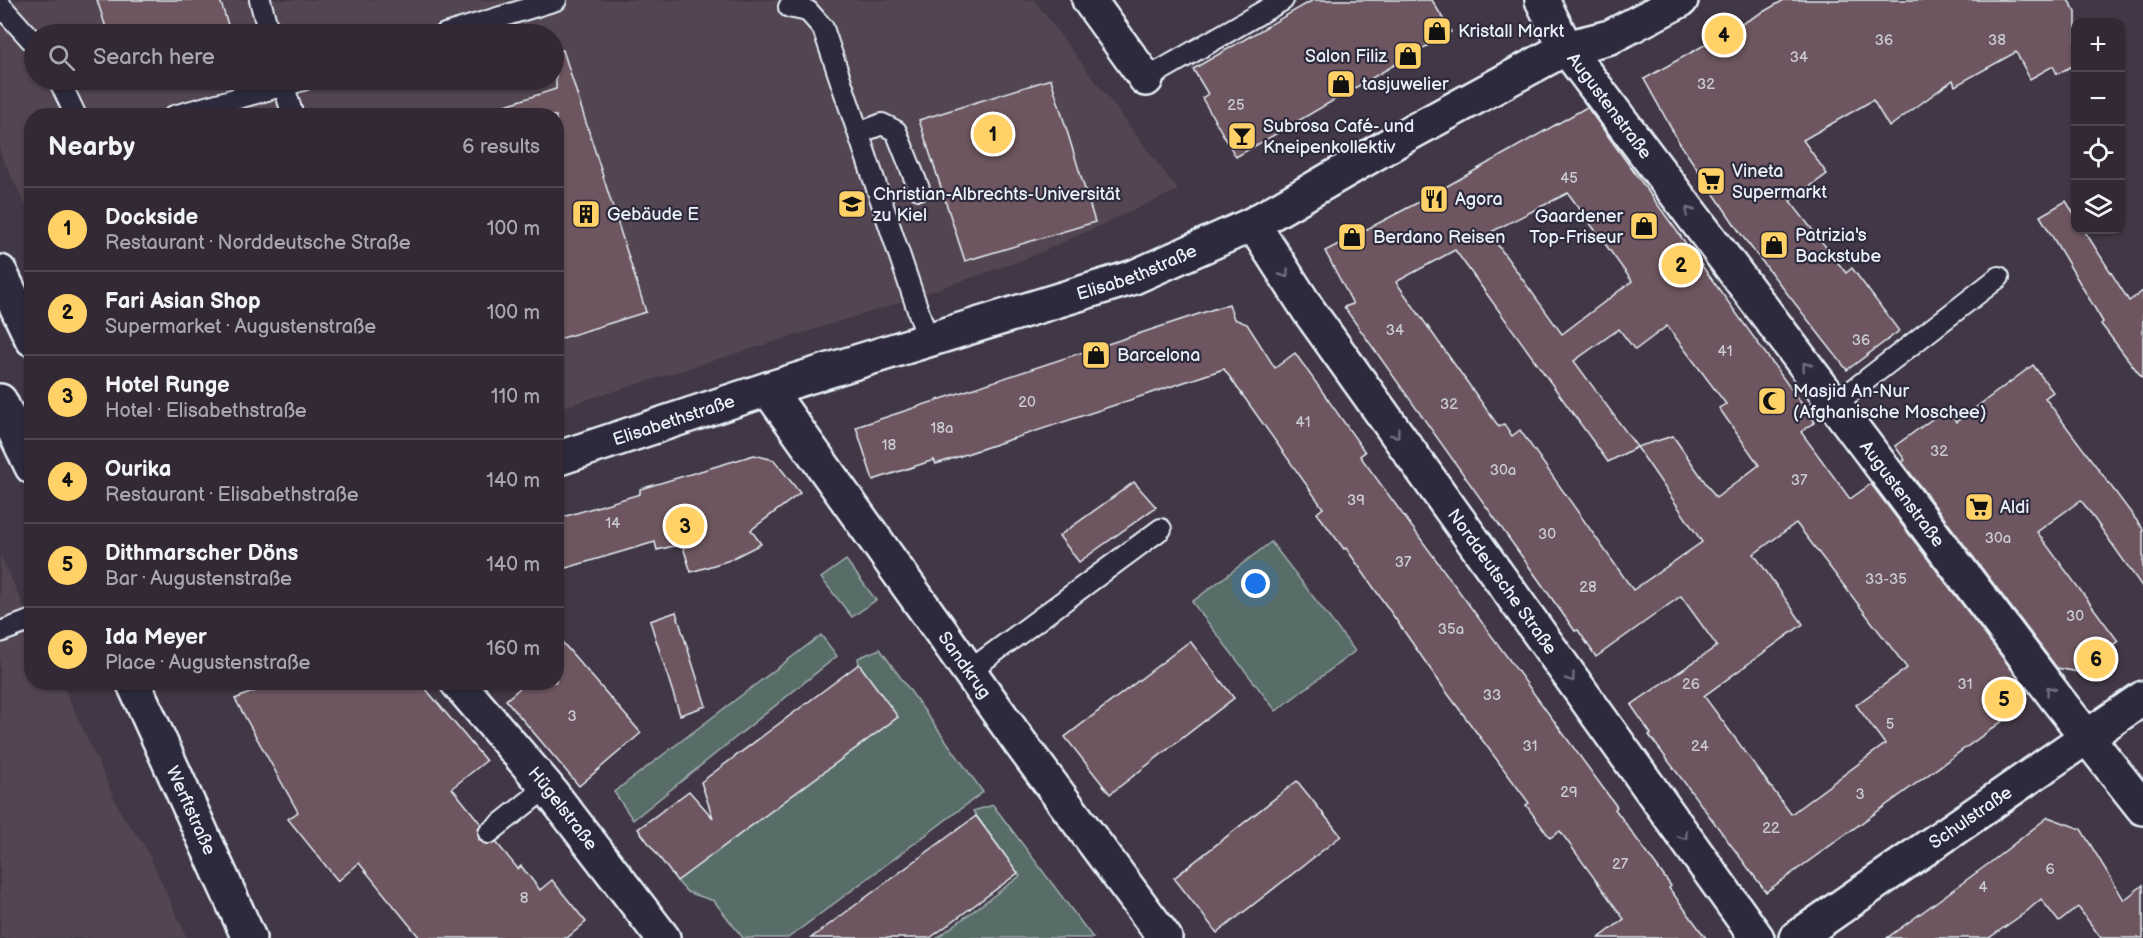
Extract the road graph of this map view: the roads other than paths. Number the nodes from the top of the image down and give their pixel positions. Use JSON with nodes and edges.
{"nodes":[{"id":1,"x":260,"y":0,"type":"edge"},
{"id":2,"x":556,"y":0,"type":"edge"},
{"id":3,"x":1089,"y":0,"type":"edge"},
{"id":4,"x":1283,"y":0,"type":"edge"},
{"id":5,"x":1681,"y":0,"type":"edge"},
{"id":6,"x":1546,"y":1,"type":"edge"},
{"id":7,"x":0,"y":5,"type":"edge"},
{"id":8,"x":789,"y":7,"type":"dead end"},
{"id":9,"x":266,"y":24,"type":"edge"},
{"id":10,"x":478,"y":24,"type":"edge"},
{"id":11,"x":24,"y":32,"type":"edge"},
{"id":12,"x":1566,"y":48,"type":"junction"},
{"id":13,"x":1146,"y":79,"type":"joint"},
{"id":14,"x":64,"y":90,"type":"edge"},
{"id":15,"x":260,"y":90,"type":"edge"},
{"id":16,"x":285,"y":90,"type":"edge"},
{"id":17,"x":72,"y":108,"type":"edge"},
{"id":18,"x":200,"y":108,"type":"edge"},
{"id":19,"x":291,"y":108,"type":"edge"},
{"id":20,"x":859,"y":133,"type":"junction"},
{"id":21,"x":919,"y":189,"type":"dead end"},
{"id":22,"x":1253,"y":224,"type":"junction"},
{"id":23,"x":0,"y":272,"type":"edge"},
{"id":24,"x":1999,"y":277,"type":"dead end"},
{"id":25,"x":24,"y":322,"type":"edge"},
{"id":26,"x":928,"y":340,"type":"junction"},
{"id":27,"x":768,"y":389,"type":"junction"},
{"id":28,"x":0,"y":401,"type":"edge"},
{"id":29,"x":1835,"y":404,"type":"junction"},
{"id":30,"x":24,"y":450,"type":"edge"},
{"id":31,"x":564,"y":456,"type":"edge"},
{"id":32,"x":1161,"y":529,"type":"dead end"},
{"id":33,"x":24,"y":623,"type":"edge"},
{"id":34,"x":0,"y":632,"type":"edge"},
{"id":35,"x":969,"y":671,"type":"junction"},
{"id":36,"x":136,"y":690,"type":"edge"},
{"id":37,"x":464,"y":690,"type":"edge"},
{"id":38,"x":2143,"y":698,"type":"edge"},
{"id":39,"x":2086,"y":736,"type":"junction"},
{"id":40,"x":547,"y":787,"type":"junction"},
{"id":41,"x":2143,"y":808,"type":"edge"},
{"id":42,"x":489,"y":833,"type":"dead end"},
{"id":43,"x":657,"y":936,"type":"edge"},
{"id":44,"x":249,"y":938,"type":"edge"},
{"id":45,"x":1165,"y":938,"type":"edge"},
{"id":46,"x":1757,"y":938,"type":"edge"},
{"id":47,"x":1796,"y":938,"type":"edge"}],
"edges":[{"from":1,"to":9,"type":"lane"},
{"from":2,"to":10,"type":"lane"},
{"from":3,"to":13,"type":"street"},
{"from":4,"to":13,"type":"lane"},
{"from":5,"to":12,"type":"street","name":"Elisabethstraße"},
{"from":6,"to":12,"type":"street","name":"Augustenstraße"},
{"from":7,"to":11,"type":"lane"},
{"from":8,"to":20,"type":"lane"},
{"from":12,"to":22,"type":"street","name":"Elisabethstraße"},
{"from":29,"to":12,"type":"street","name":"Augustenstraße","one_way":true},
{"from":14,"to":17,"type":"lane"},
{"from":15,"to":18,"type":"lane"},
{"from":16,"to":19,"type":"lane"},
{"from":20,"to":21,"type":"lane"},
{"from":20,"to":26,"type":"lane"},
{"from":22,"to":26,"type":"street","name":"Elisabethstraße"},
{"from":22,"to":46,"type":"street","name":"Norddeutsche Straße","one_way":true},
{"from":23,"to":25,"type":"street"},
{"from":24,"to":29,"type":"lane"},
{"from":26,"to":27,"type":"street","name":"Elisabethstraße"},
{"from":27,"to":31,"type":"street","name":"Elisabethstraße"},
{"from":27,"to":35,"type":"street","name":"Sandkrug"},
{"from":28,"to":30,"type":"street"},
{"from":39,"to":29,"type":"street","name":"Augustenstraße","one_way":true},
{"from":32,"to":35,"type":"lane"},
{"from":33,"to":34,"type":"lane"},
{"from":35,"to":45,"type":"street","name":"Sandkrug"},
{"from":36,"to":44,"type":"street","name":"Werftstraße"},
{"from":37,"to":40,"type":"street","name":"Hügelstraße"},
{"from":38,"to":39,"type":"street","name":"Schulstraße"},
{"from":39,"to":41,"type":"street","name":"Augustenstraße"},
{"from":39,"to":47,"type":"street","name":"Schulstraße"},
{"from":40,"to":42,"type":"lane"},
{"from":40,"to":43,"type":"street","name":"Hügelstraße"}]}
